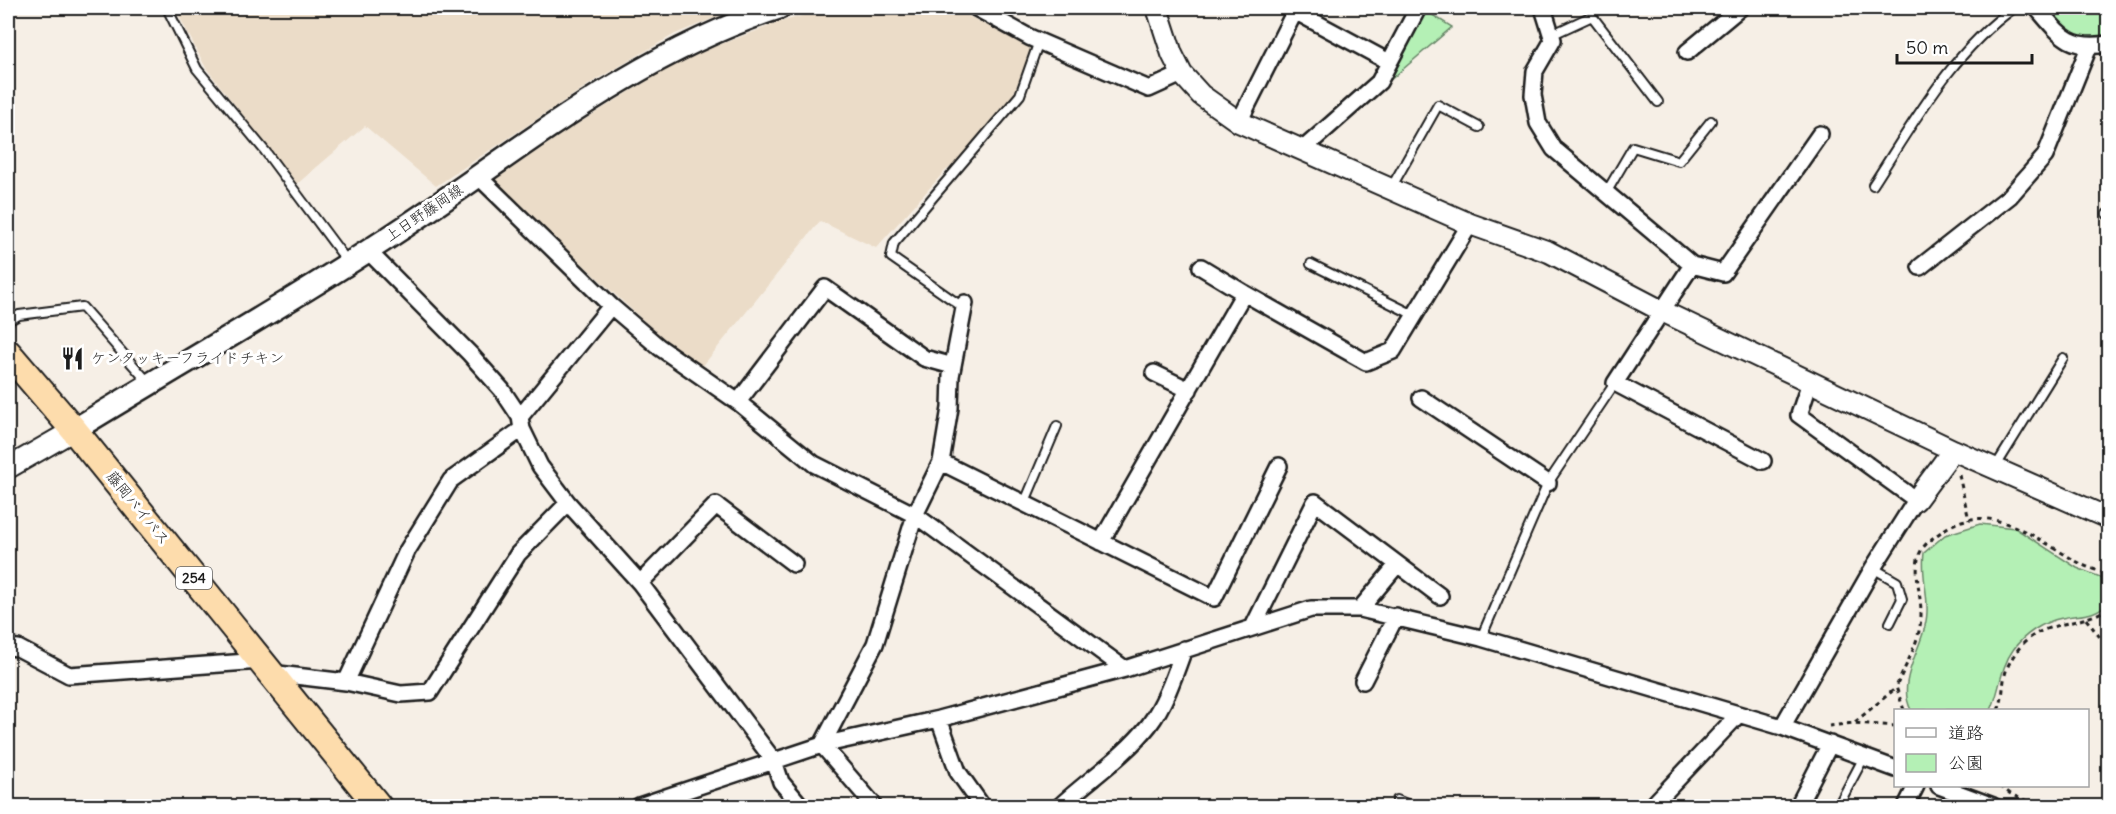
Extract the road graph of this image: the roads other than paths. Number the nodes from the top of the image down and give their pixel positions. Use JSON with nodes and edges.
{"nodes":[{"id":1,"x":166,"y":8,"type":"edge"},
{"id":2,"x":779,"y":8,"type":"edge"},
{"id":3,"x":976,"y":8,"type":"edge"},
{"id":4,"x":1158,"y":8,"type":"edge"},
{"id":5,"x":1418,"y":8,"type":"edge"},
{"id":6,"x":1543,"y":8,"type":"edge"},
{"id":7,"x":1740,"y":8,"type":"edge"},
{"id":8,"x":2014,"y":8,"type":"edge"},
{"id":9,"x":2037,"y":8,"type":"edge"},
{"id":10,"x":1292,"y":9,"type":"edge"},
{"id":11,"x":1551,"y":35,"type":"junction"},
{"id":12,"x":1039,"y":41,"type":"junction"},
{"id":13,"x":2109,"y":44,"type":"edge"},
{"id":14,"x":2089,"y":47,"type":"junction"},
{"id":15,"x":1687,"y":52,"type":"dead end"},
{"id":16,"x":1389,"y":62,"type":"junction"},
{"id":17,"x":1182,"y":74,"type":"junction"},
{"id":18,"x":1658,"y":102,"type":"dead end"},
{"id":19,"x":1711,"y":121,"type":"dead end"},
{"id":20,"x":1239,"y":122,"type":"junction"},
{"id":21,"x":1479,"y":127,"type":"dead end"},
{"id":22,"x":1820,"y":134,"type":"dead end"},
{"id":23,"x":1302,"y":150,"type":"junction"},
{"id":24,"x":479,"y":177,"type":"junction"},
{"id":25,"x":1873,"y":185,"type":"dead end"},
{"id":26,"x":1390,"y":189,"type":"junction"},
{"id":27,"x":1606,"y":193,"type":"junction"},
{"id":28,"x":1470,"y":224,"type":"junction"},
{"id":29,"x":368,"y":251,"type":"junction"},
{"id":30,"x":348,"y":262,"type":"junction"},
{"id":31,"x":1311,"y":264,"type":"dead end"},
{"id":32,"x":1692,"y":266,"type":"junction"},
{"id":33,"x":1201,"y":267,"type":"dead end"},
{"id":34,"x":1920,"y":267,"type":"dead end"},
{"id":35,"x":1244,"y":293,"type":"junction"},
{"id":36,"x":611,"y":306,"type":"junction"},
{"id":37,"x":965,"y":306,"type":"joint"},
{"id":38,"x":1664,"y":312,"type":"junction"},
{"id":39,"x":1414,"y":315,"type":"junction"},
{"id":40,"x":8,"y":321,"type":"edge"},
{"id":41,"x":8,"y":353,"type":"edge"},
{"id":42,"x":2063,"y":358,"type":"dead end"},
{"id":43,"x":953,"y":366,"type":"junction"},
{"id":44,"x":1154,"y":373,"type":"dead end"},
{"id":45,"x":1810,"y":382,"type":"junction"},
{"id":46,"x":1616,"y":383,"type":"junction"},
{"id":47,"x":149,"y":384,"type":"junction"},
{"id":48,"x":1189,"y":390,"type":"junction"},
{"id":49,"x":1421,"y":398,"type":"dead end"},
{"id":50,"x":738,"y":402,"type":"junction"},
{"id":51,"x":521,"y":423,"type":"junction"},
{"id":52,"x":1058,"y":426,"type":"dead end"},
{"id":53,"x":74,"y":429,"type":"junction"},
{"id":54,"x":1953,"y":450,"type":"junction"},
{"id":55,"x":1763,"y":461,"type":"dead end"},
{"id":56,"x":941,"y":462,"type":"junction"},
{"id":57,"x":1279,"y":466,"type":"dead end"},
{"id":58,"x":8,"y":468,"type":"edge"},
{"id":59,"x":1995,"y":468,"type":"junction"},
{"id":60,"x":1548,"y":483,"type":"junction"},
{"id":61,"x":1916,"y":500,"type":"junction"},
{"id":62,"x":568,"y":503,"type":"junction"},
{"id":63,"x":1024,"y":504,"type":"junction"},
{"id":64,"x":915,"y":515,"type":"junction"},
{"id":65,"x":2109,"y":518,"type":"edge"},
{"id":66,"x":1101,"y":542,"type":"junction"},
{"id":67,"x":794,"y":564,"type":"dead end"},
{"id":68,"x":1397,"y":565,"type":"junction"},
{"id":69,"x":1873,"y":568,"type":"junction"},
{"id":70,"x":640,"y":583,"type":"junction"},
{"id":71,"x":1440,"y":596,"type":"dead end"},
{"id":72,"x":1360,"y":609,"type":"junction"},
{"id":73,"x":1395,"y":616,"type":"junction"},
{"id":74,"x":1890,"y":623,"type":"dead end"},
{"id":75,"x":1253,"y":627,"type":"junction"},
{"id":76,"x":1481,"y":638,"type":"junction"},
{"id":77,"x":8,"y":647,"type":"edge"},
{"id":78,"x":1184,"y":649,"type":"junction"},
{"id":79,"x":266,"y":667,"type":"junction"},
{"id":80,"x":1125,"y":669,"type":"junction"},
{"id":81,"x":1363,"y":681,"type":"dead end"},
{"id":82,"x":346,"y":682,"type":"junction"},
{"id":83,"x":1738,"y":715,"type":"junction"},
{"id":84,"x":939,"y":719,"type":"junction"},
{"id":85,"x":1782,"y":728,"type":"junction"},
{"id":86,"x":1830,"y":744,"type":"junction"},
{"id":87,"x":822,"y":745,"type":"junction"},
{"id":88,"x":1864,"y":757,"type":"junction"},
{"id":89,"x":774,"y":761,"type":"junction"},
{"id":90,"x":1894,"y":768,"type":"edge"},
{"id":91,"x":1916,"y":787,"type":"edge"},
{"id":92,"x":1942,"y":787,"type":"edge"},
{"id":93,"x":1396,"y":800,"type":"dead end"},
{"id":94,"x":872,"y":802,"type":"dead end"},
{"id":95,"x":378,"y":807,"type":"edge"},
{"id":96,"x":639,"y":807,"type":"edge"},
{"id":97,"x":801,"y":807,"type":"edge"},
{"id":98,"x":982,"y":807,"type":"edge"},
{"id":99,"x":1060,"y":807,"type":"edge"},
{"id":100,"x":1412,"y":807,"type":"edge"},
{"id":101,"x":1652,"y":807,"type":"edge"},
{"id":102,"x":1798,"y":807,"type":"edge"},
{"id":103,"x":1838,"y":807,"type":"edge"},
{"id":104,"x":1906,"y":807,"type":"edge"},
{"id":105,"x":1993,"y":807,"type":"edge"}],
"edges":[{"from":1,"to":30,"type":"lane"},
{"from":2,"to":24,"type":"main road","name":"上日野藤岡線"},
{"from":3,"to":12,"type":"street"},
{"from":4,"to":17,"type":"street"},
{"from":5,"to":16,"type":"street"},
{"from":6,"to":11,"type":"street"},
{"from":7,"to":15,"type":"street"},
{"from":8,"to":25,"type":"lane"},
{"from":9,"to":14,"type":"street"},
{"from":10,"to":16,"type":"street"},
{"from":10,"to":20,"type":"street"},
{"from":11,"to":18,"type":"lane"},
{"from":11,"to":27,"type":"street"},
{"from":12,"to":17,"type":"street"},
{"from":12,"to":37,"type":"lane"},
{"from":13,"to":14,"type":"street"},
{"from":14,"to":34,"type":"street"},
{"from":16,"to":23,"type":"street"},
{"from":17,"to":20,"type":"street"},
{"from":19,"to":27,"type":"lane"},
{"from":20,"to":23,"type":"street"},
{"from":21,"to":26,"type":"lane"},
{"from":22,"to":32,"type":"street"},
{"from":23,"to":26,"type":"street"},
{"from":24,"to":29,"type":"main road","name":"上日野藤岡線"},
{"from":24,"to":36,"type":"street"},
{"from":26,"to":28,"type":"street"},
{"from":27,"to":32,"type":"street"},
{"from":28,"to":38,"type":"street"},
{"from":28,"to":39,"type":"street"},
{"from":29,"to":30,"type":"main road","name":"上日野藤岡線"},
{"from":29,"to":51,"type":"street"},
{"from":30,"to":47,"type":"main road","name":"上日野藤岡線"},
{"from":31,"to":39,"type":"lane"},
{"from":32,"to":38,"type":"street"},
{"from":33,"to":35,"type":"street"},
{"from":35,"to":39,"type":"street"},
{"from":35,"to":48,"type":"street"},
{"from":36,"to":50,"type":"street"},
{"from":36,"to":51,"type":"street"},
{"from":37,"to":43,"type":"street"},
{"from":38,"to":45,"type":"street"},
{"from":38,"to":46,"type":"street"},
{"from":40,"to":47,"type":"lane"},
{"from":41,"to":53,"type":"highway","name":"藤岡バイパス","number":"254"},
{"from":42,"to":59,"type":"lane"},
{"from":43,"to":50,"type":"street"},
{"from":43,"to":56,"type":"street"},
{"from":44,"to":48,"type":"street"},
{"from":45,"to":54,"type":"street"},
{"from":45,"to":61,"type":"street"},
{"from":46,"to":55,"type":"street"},
{"from":46,"to":60,"type":"lane"},
{"from":47,"to":53,"type":"main road","name":"上日野藤岡線"},
{"from":48,"to":66,"type":"street"},
{"from":49,"to":60,"type":"street"},
{"from":50,"to":64,"type":"street"},
{"from":51,"to":62,"type":"street"},
{"from":51,"to":82,"type":"street"},
{"from":52,"to":63,"type":"lane"},
{"from":53,"to":58,"type":"street"},
{"from":53,"to":79,"type":"highway","name":"藤岡バイパス","number":"254"},
{"from":54,"to":59,"type":"street"},
{"from":54,"to":61,"type":"street"},
{"from":56,"to":63,"type":"street"},
{"from":56,"to":64,"type":"street"},
{"from":57,"to":66,"type":"street"},
{"from":59,"to":65,"type":"street"},
{"from":60,"to":76,"type":"lane"},
{"from":61,"to":69,"type":"street"},
{"from":62,"to":70,"type":"street"},
{"from":62,"to":82,"type":"street"},
{"from":63,"to":66,"type":"street"},
{"from":64,"to":80,"type":"street"},
{"from":64,"to":87,"type":"street"},
{"from":67,"to":70,"type":"street"},
{"from":68,"to":71,"type":"street"},
{"from":68,"to":72,"type":"street"},
{"from":68,"to":75,"type":"street"},
{"from":69,"to":74,"type":"lane"},
{"from":69,"to":85,"type":"street"},
{"from":70,"to":89,"type":"street"},
{"from":72,"to":73,"type":"street"},
{"from":72,"to":75,"type":"street"},
{"from":73,"to":76,"type":"street"},
{"from":73,"to":81,"type":"street"},
{"from":75,"to":78,"type":"street"},
{"from":76,"to":83,"type":"street"},
{"from":77,"to":79,"type":"street"},
{"from":78,"to":80,"type":"street"},
{"from":78,"to":99,"type":"street"},
{"from":79,"to":82,"type":"street"},
{"from":79,"to":95,"type":"highway","name":"藤岡バイパス","number":"254"},
{"from":80,"to":84,"type":"street"},
{"from":83,"to":85,"type":"street"},
{"from":83,"to":101,"type":"street"},
{"from":84,"to":87,"type":"street"},
{"from":84,"to":98,"type":"street"},
{"from":85,"to":86,"type":"street"},
{"from":86,"to":88,"type":"street"},
{"from":86,"to":102,"type":"street"},
{"from":87,"to":89,"type":"street"},
{"from":87,"to":94,"type":"street"},
{"from":88,"to":90,"type":"street"},
{"from":88,"to":103,"type":"lane"},
{"from":89,"to":96,"type":"street"},
{"from":89,"to":97,"type":"street"},
{"from":91,"to":104,"type":"street"},
{"from":92,"to":105,"type":"street"},
{"from":93,"to":100,"type":"lane"}]}
